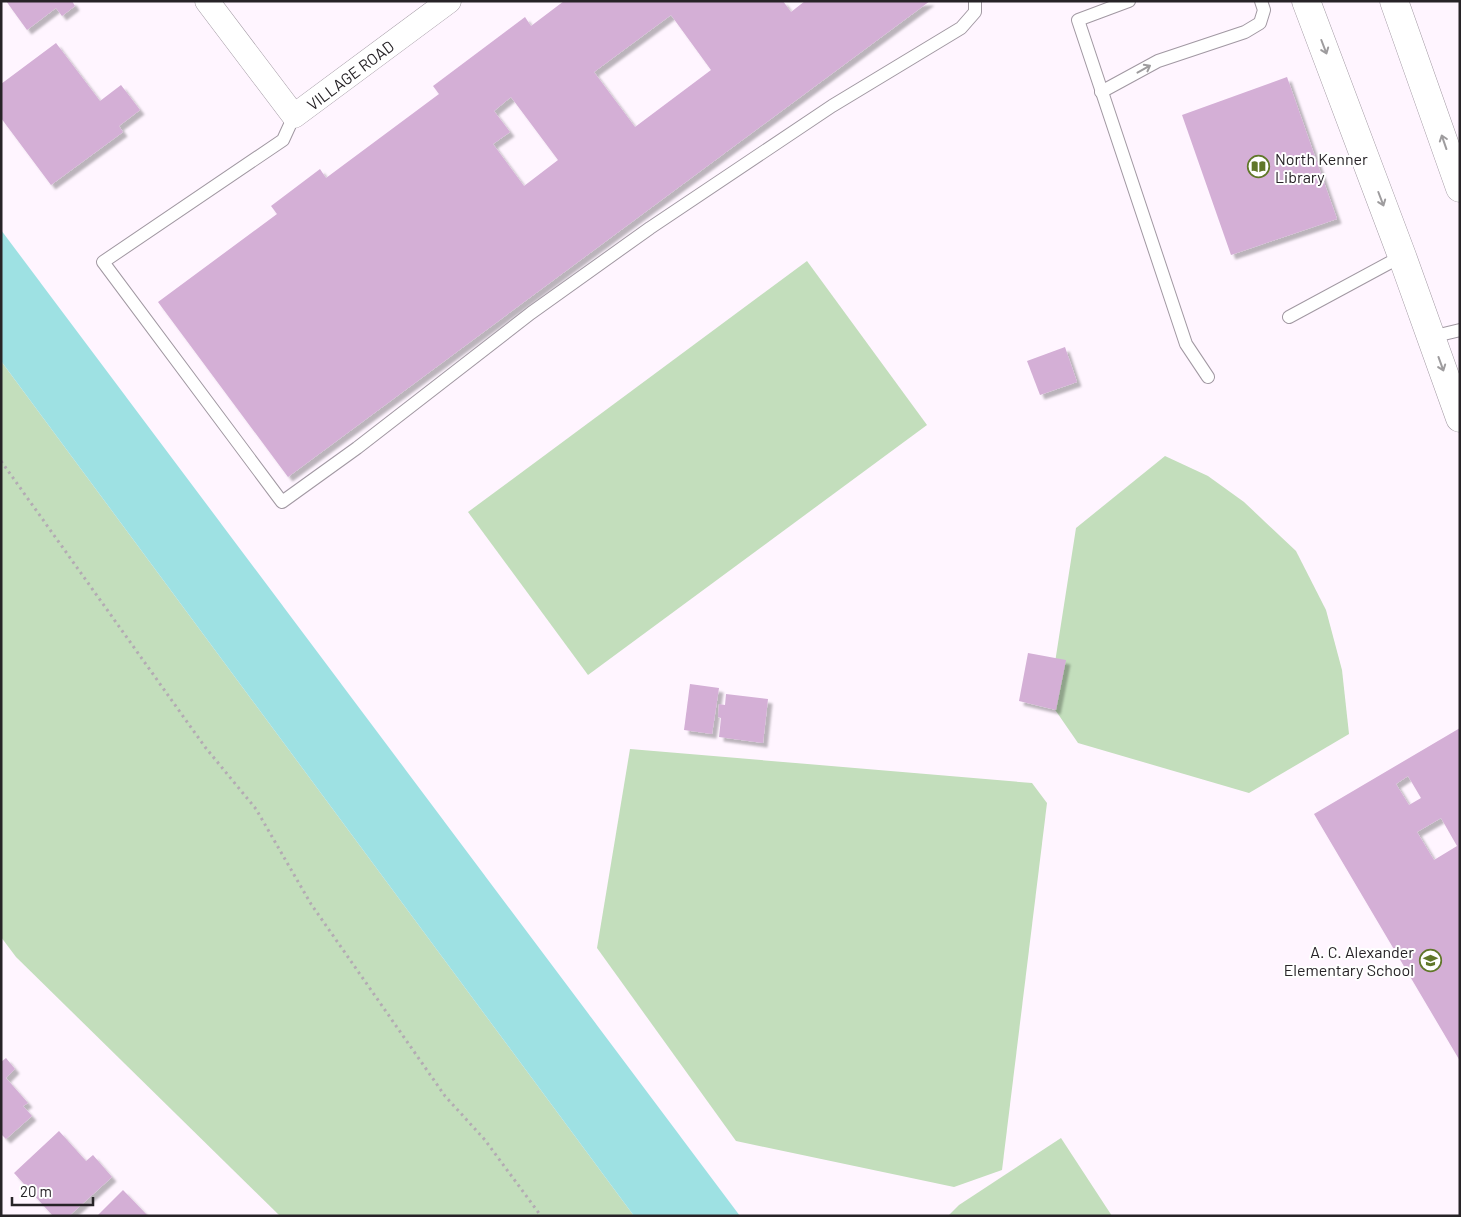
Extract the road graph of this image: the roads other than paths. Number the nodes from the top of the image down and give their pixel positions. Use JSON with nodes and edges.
{"nodes":[{"id":1,"x":207,"y":1,"type":"edge"},
{"id":2,"x":449,"y":1,"type":"edge"},
{"id":3,"x":975,"y":1,"type":"edge"},
{"id":4,"x":1128,"y":1,"type":"edge"},
{"id":5,"x":1261,"y":1,"type":"edge"},
{"id":6,"x":1306,"y":1,"type":"edge"},
{"id":7,"x":1394,"y":1,"type":"edge"},
{"id":8,"x":1101,"y":92,"type":"junction"},
{"id":9,"x":294,"y":116,"type":"junction"},
{"id":10,"x":1460,"y":188,"type":"edge"},
{"id":11,"x":1402,"y":256,"type":"junction"},
{"id":12,"x":1289,"y":317,"type":"dead end"},
{"id":13,"x":1460,"y":330,"type":"edge"},
{"id":14,"x":1431,"y":336,"type":"junction"},
{"id":15,"x":1208,"y":377,"type":"dead end"},
{"id":16,"x":1455,"y":391,"type":"edge"},
{"id":17,"x":1460,"y":418,"type":"edge"}],
"edges":[{"from":1,"to":9,"type":"street","name":"VILLAGE ROAD"},
{"from":2,"to":9,"type":"street","name":"VILLAGE ROAD"},
{"from":3,"to":9,"type":"lane"},
{"from":4,"to":8,"type":"lane"},
{"from":8,"to":5,"type":"lane","one_way":true},
{"from":6,"to":11,"type":"main road","one_way":true},
{"from":10,"to":7,"type":"main road","one_way":true},
{"from":8,"to":15,"type":"lane"},
{"from":11,"to":12,"type":"lane"},
{"from":11,"to":14,"type":"main road"},
{"from":13,"to":14,"type":"lane"},
{"from":14,"to":16,"type":"main road","one_way":true},
{"from":16,"to":17,"type":"main road"}]}
